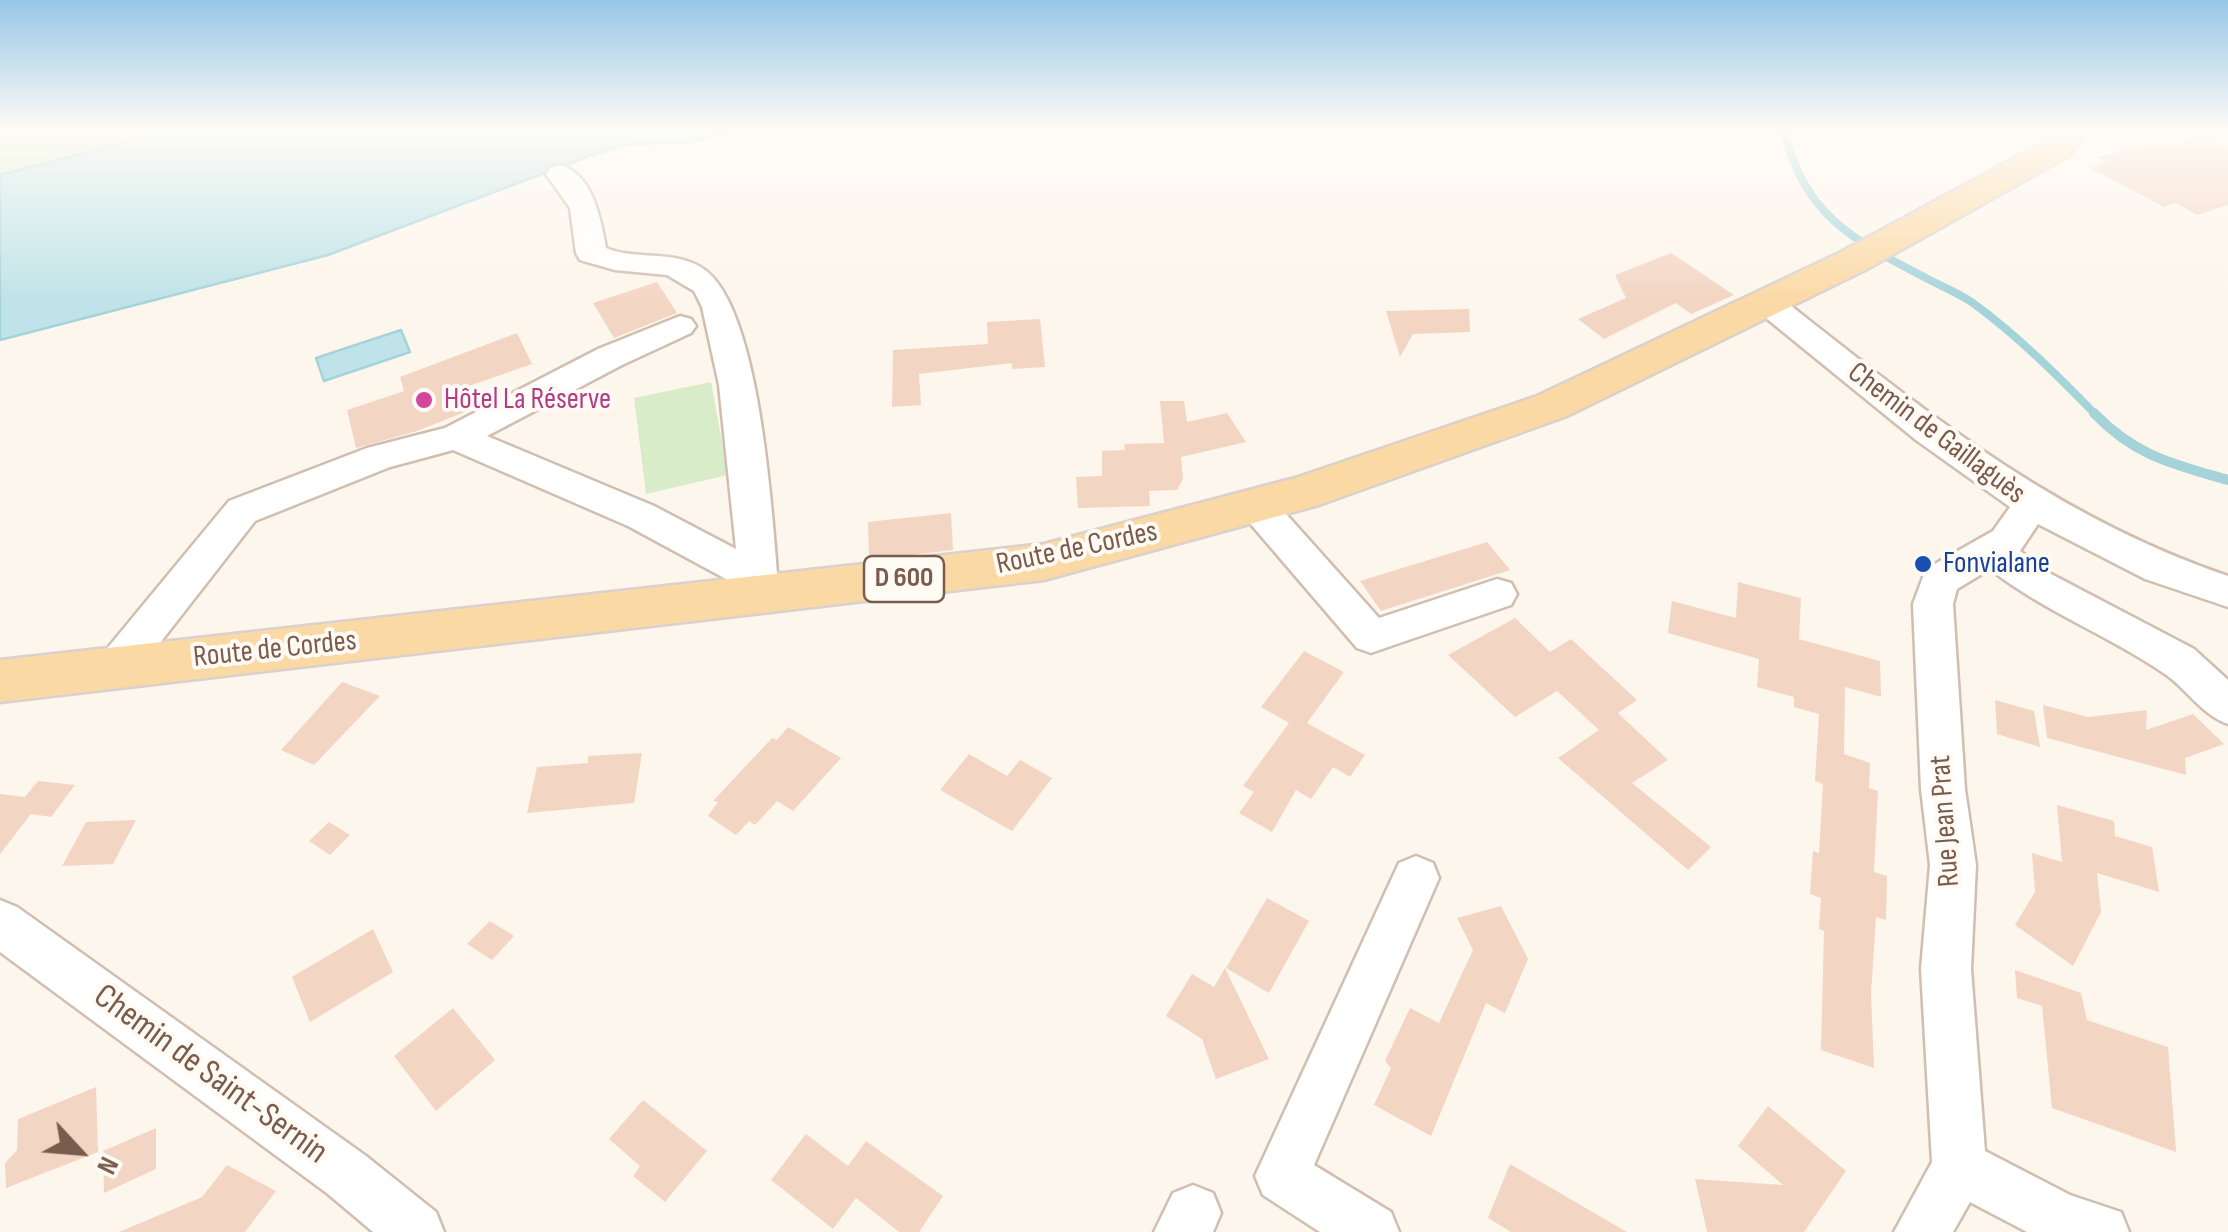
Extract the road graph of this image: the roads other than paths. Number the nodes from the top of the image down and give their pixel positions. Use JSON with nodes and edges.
{"nodes":[{"id":1,"x":571,"y":188,"type":"edge"},
{"id":2,"x":1985,"y":188,"type":"edge"},
{"id":3,"x":1766,"y":302,"type":"junction"},
{"id":4,"x":680,"y":326,"type":"dead end"},
{"id":5,"x":456,"y":437,"type":"junction"},
{"id":6,"x":1256,"y":506,"type":"junction"},
{"id":7,"x":2030,"y":506,"type":"junction"},
{"id":8,"x":1992,"y":550,"type":"junction"},
{"id":9,"x":759,"y":587,"type":"junction"},
{"id":10,"x":2228,"y":592,"type":"edge"},
{"id":11,"x":1497,"y":594,"type":"dead end"},
{"id":12,"x":116,"y":668,"type":"junction"},
{"id":13,"x":0,"y":681,"type":"edge"},
{"id":14,"x":2228,"y":706,"type":"edge"},
{"id":15,"x":1416,"y":878,"type":"dead end"},
{"id":16,"x":0,"y":923,"type":"edge"},
{"id":17,"x":1959,"y":1167,"type":"junction"},
{"id":18,"x":416,"y":1232,"type":"edge"},
{"id":19,"x":1371,"y":1232,"type":"edge"},
{"id":20,"x":1922,"y":1232,"type":"edge"},
{"id":21,"x":2101,"y":1232,"type":"edge"}],
"edges":[{"from":1,"to":9,"type":"street"},
{"from":2,"to":3,"type":"main road","name":"Route de Cordes","number":"D 600"},
{"from":3,"to":6,"type":"main road","name":"Route de Cordes","number":"D 600"},
{"from":3,"to":7,"type":"street","name":"Chemin de Gaillaguès"},
{"from":4,"to":5,"type":"street"},
{"from":5,"to":9,"type":"street"},
{"from":5,"to":12,"type":"street"},
{"from":6,"to":9,"type":"main road","name":"Route de Cordes","number":"D 600"},
{"from":6,"to":11,"type":"street"},
{"from":7,"to":8,"type":"street","name":"Rue Jean Prat"},
{"from":7,"to":10,"type":"street","name":"Chemin de Gaillaguès"},
{"from":8,"to":14,"type":"street"},
{"from":8,"to":17,"type":"street","name":"Rue Jean Prat"},
{"from":9,"to":12,"type":"main road","name":"Route de Cordes","number":"D 600"},
{"from":12,"to":13,"type":"main road","name":"Route de Cordes","number":"D 600"},
{"from":15,"to":19,"type":"street"},
{"from":16,"to":18,"type":"street","name":"Chemin de Saint-Sernin"},
{"from":17,"to":20,"type":"street"},
{"from":17,"to":21,"type":"street"}]}
